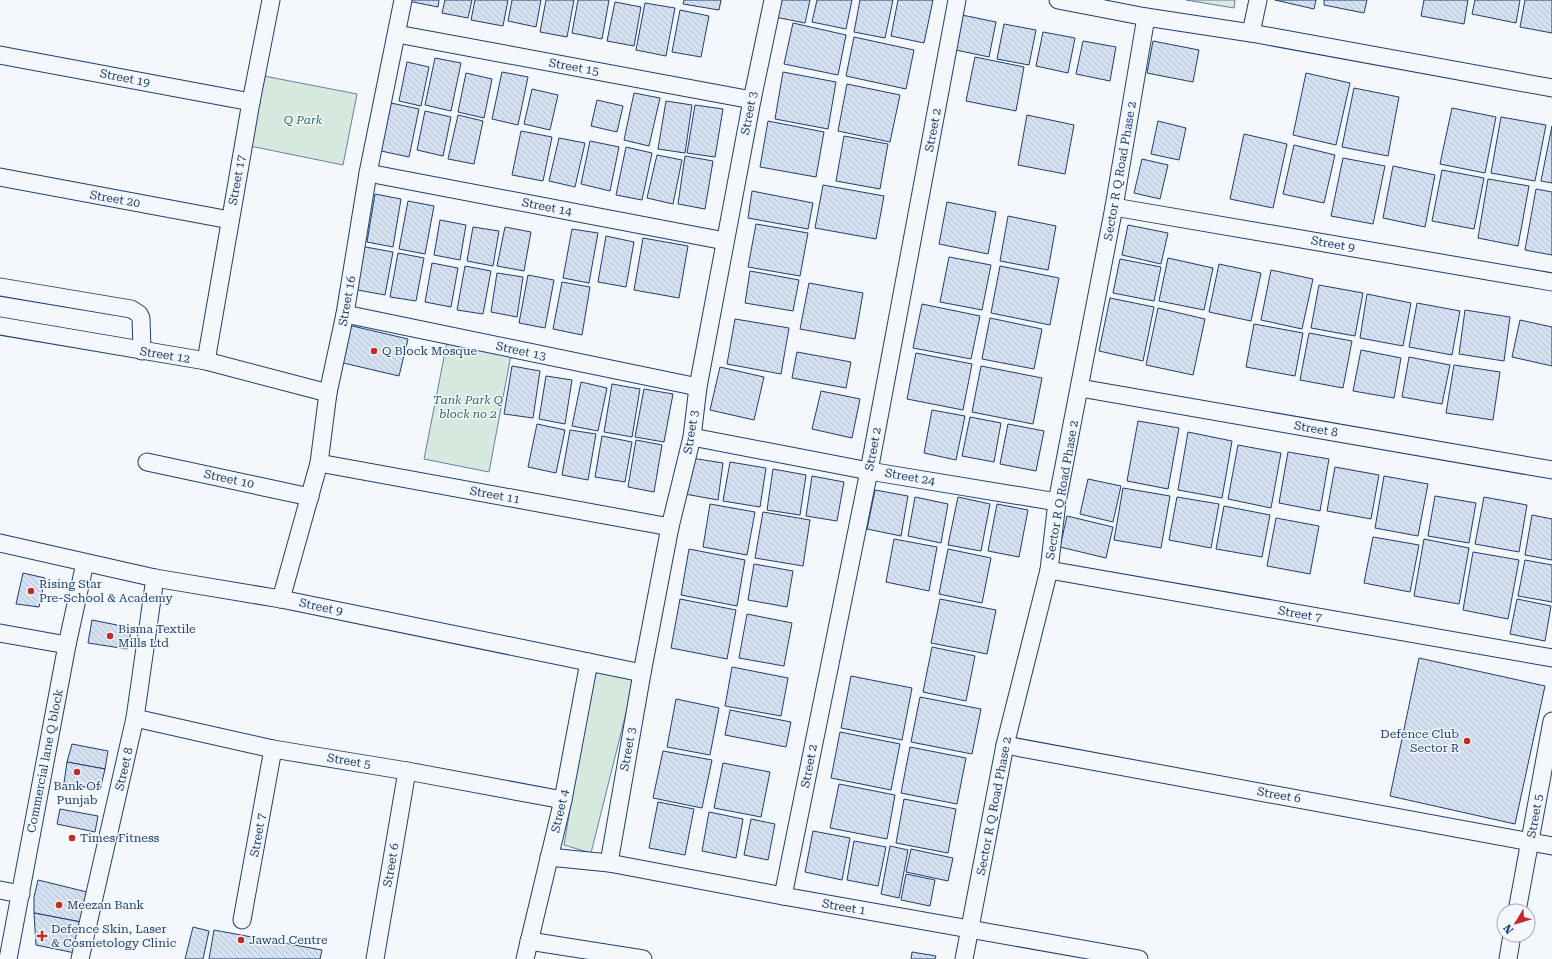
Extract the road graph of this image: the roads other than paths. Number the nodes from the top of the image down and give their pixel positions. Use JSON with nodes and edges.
{"nodes":[{"id":1,"x":271,"y":0,"type":"edge"},
{"id":2,"x":403,"y":0,"type":"edge"},
{"id":3,"x":773,"y":0,"type":"edge"},
{"id":4,"x":957,"y":0,"type":"edge"},
{"id":5,"x":1064,"y":0,"type":"edge"},
{"id":6,"x":1258,"y":0,"type":"edge"},
{"id":7,"x":1146,"y":17,"type":"junction"},
{"id":8,"x":1251,"y":33,"type":"junction"},
{"id":9,"x":397,"y":34,"type":"junction"},
{"id":10,"x":0,"y":55,"type":"edge"},
{"id":11,"x":1552,"y":88,"type":"edge"},
{"id":12,"x":752,"y":100,"type":"junction"},
{"id":13,"x":250,"y":102,"type":"junction"},
{"id":14,"x":368,"y":173,"type":"junction"},
{"id":15,"x":0,"y":177,"type":"edge"},
{"id":16,"x":1114,"y":207,"type":"junction"},
{"id":17,"x":230,"y":220,"type":"junction"},
{"id":18,"x":725,"y":241,"type":"junction"},
{"id":19,"x":1552,"y":282,"type":"edge"},
{"id":20,"x":0,"y":287,"type":"edge"},
{"id":21,"x":345,"y":314,"type":"junction"},
{"id":22,"x":0,"y":326,"type":"edge"},
{"id":23,"x":142,"y":351,"type":"junction"},
{"id":24,"x":206,"y":361,"type":"junction"},
{"id":25,"x":698,"y":387,"type":"junction"},
{"id":26,"x":1080,"y":388,"type":"junction"},
{"id":27,"x":328,"y":393,"type":"junction"},
{"id":28,"x":692,"y":437,"type":"junction"},
{"id":29,"x":147,"y":462,"type":"dead end"},
{"id":30,"x":319,"y":463,"type":"junction"},
{"id":31,"x":1552,"y":470,"type":"edge"},
{"id":32,"x":869,"y":471,"type":"junction"},
{"id":33,"x":310,"y":497,"type":"junction"},
{"id":34,"x":1057,"y":502,"type":"junction"},
{"id":35,"x":670,"y":527,"type":"junction"},
{"id":36,"x":0,"y":544,"type":"edge"},
{"id":37,"x":85,"y":563,"type":"junction"},
{"id":38,"x":1049,"y":570,"type":"junction"},
{"id":39,"x":155,"y":578,"type":"junction"},
{"id":40,"x":281,"y":599,"type":"junction"},
{"id":41,"x":0,"y":633,"type":"edge"},
{"id":42,"x":67,"y":645,"type":"junction"},
{"id":43,"x":1552,"y":658,"type":"edge"},
{"id":44,"x":589,"y":662,"type":"junction"},
{"id":45,"x":642,"y":673,"type":"junction"},
{"id":46,"x":135,"y":718,"type":"junction"},
{"id":47,"x":1552,"y":721,"type":"edge"},
{"id":48,"x":1005,"y":745,"type":"junction"},
{"id":49,"x":273,"y":749,"type":"junction"},
{"id":50,"x":407,"y":771,"type":"junction"},
{"id":51,"x":563,"y":800,"type":"junction"},
{"id":52,"x":1530,"y":842,"type":"junction"},
{"id":53,"x":1552,"y":846,"type":"edge"},
{"id":54,"x":549,"y":857,"type":"junction"},
{"id":55,"x":609,"y":863,"type":"junction"},
{"id":56,"x":0,"y":890,"type":"edge"},
{"id":57,"x":21,"y":894,"type":"junction"},
{"id":58,"x":782,"y":896,"type":"junction"},
{"id":59,"x":1519,"y":903,"type":"edge"},
{"id":60,"x":242,"y":920,"type":"dead end"},
{"id":61,"x":971,"y":929,"type":"junction"},
{"id":62,"x":529,"y":941,"type":"junction"},
{"id":63,"x":1511,"y":943,"type":"edge"},
{"id":64,"x":8,"y":959,"type":"edge"},
{"id":65,"x":80,"y":959,"type":"edge"},
{"id":66,"x":375,"y":959,"type":"edge"},
{"id":67,"x":525,"y":959,"type":"edge"},
{"id":68,"x":642,"y":959,"type":"edge"},
{"id":69,"x":964,"y":959,"type":"edge"},
{"id":70,"x":1139,"y":959,"type":"edge"},
{"id":71,"x":1508,"y":959,"type":"edge"}],
"edges":[{"from":1,"to":13,"type":"street","name":"Street 17"},
{"from":2,"to":9,"type":"street","name":"Street 16"},
{"from":3,"to":12,"type":"street","name":"Street 3"},
{"from":4,"to":32,"type":"street","name":"Street 2"},
{"from":5,"to":7,"type":"street"},
{"from":6,"to":8,"type":"street"},
{"from":7,"to":8,"type":"street"},
{"from":7,"to":16,"type":"street","name":"Sector R Q Road Phase 2"},
{"from":8,"to":11,"type":"street"},
{"from":9,"to":12,"type":"street","name":"Street 15"},
{"from":9,"to":14,"type":"street","name":"Street 16"},
{"from":10,"to":13,"type":"street","name":"Street 19"},
{"from":12,"to":18,"type":"street","name":"Street 3"},
{"from":13,"to":17,"type":"street","name":"Street 17"},
{"from":14,"to":18,"type":"street","name":"Street 14"},
{"from":14,"to":21,"type":"street","name":"Street 16"},
{"from":15,"to":17,"type":"street","name":"Street 20"},
{"from":16,"to":19,"type":"street","name":"Street 9"},
{"from":16,"to":26,"type":"street","name":"Sector R Q Road Phase 2"},
{"from":17,"to":24,"type":"street","name":"Street 17"},
{"from":18,"to":25,"type":"street","name":"Street 3"},
{"from":20,"to":23,"type":"street"},
{"from":21,"to":25,"type":"street","name":"Street 13"},
{"from":21,"to":27,"type":"street","name":"Street 16"},
{"from":22,"to":23,"type":"street","name":"Street 12"},
{"from":23,"to":24,"type":"street","name":"Street 12"},
{"from":24,"to":27,"type":"street","name":"Street 12"},
{"from":25,"to":28,"type":"street","name":"Street 3"},
{"from":26,"to":31,"type":"street","name":"Street 8"},
{"from":26,"to":34,"type":"street","name":"Sector R Q Road Phase 2"},
{"from":27,"to":30,"type":"street","name":"Street 16"},
{"from":28,"to":32,"type":"street","name":"Street 24"},
{"from":28,"to":35,"type":"street","name":"Street 3"},
{"from":29,"to":33,"type":"street","name":"Street 10"},
{"from":30,"to":33,"type":"street","name":"Street 16"},
{"from":30,"to":35,"type":"street","name":"Street 11"},
{"from":32,"to":34,"type":"street","name":"Street 24"},
{"from":32,"to":58,"type":"street","name":"Street 2"},
{"from":33,"to":40,"type":"street","name":"Street 16"},
{"from":34,"to":38,"type":"street","name":"Sector R Q Road Phase 2"},
{"from":35,"to":45,"type":"street","name":"Street 3"},
{"from":36,"to":37,"type":"street","name":"Street 9"},
{"from":37,"to":39,"type":"street","name":"Street 9"},
{"from":37,"to":42,"type":"street","name":"Commercial lane Q block"},
{"from":38,"to":43,"type":"street","name":"Street 7"},
{"from":38,"to":48,"type":"street","name":"Sector R Q Road Phase 2"},
{"from":39,"to":40,"type":"street","name":"Street 9"},
{"from":39,"to":46,"type":"street","name":"Street 8"},
{"from":40,"to":44,"type":"street","name":"Street 9"},
{"from":41,"to":42,"type":"street"},
{"from":42,"to":57,"type":"street","name":"Commercial lane Q block"},
{"from":44,"to":45,"type":"street","name":"Street 9"},
{"from":44,"to":51,"type":"street","name":"Street 4"},
{"from":45,"to":55,"type":"street","name":"Street 3"},
{"from":46,"to":49,"type":"street","name":"Street 5"},
{"from":46,"to":65,"type":"street","name":"Street 8"},
{"from":47,"to":52,"type":"street","name":"Street 5"},
{"from":48,"to":52,"type":"street","name":"Street 6"},
{"from":48,"to":61,"type":"street","name":"Sector R Q Road Phase 2"},
{"from":49,"to":50,"type":"street","name":"Street 5"},
{"from":49,"to":60,"type":"street","name":"Street 7"},
{"from":50,"to":51,"type":"street","name":"Street 5"},
{"from":50,"to":66,"type":"street","name":"Street 6"},
{"from":51,"to":54,"type":"street","name":"Street 4"},
{"from":52,"to":53,"type":"street","name":"Street 6"},
{"from":52,"to":59,"type":"street","name":"Street 5"},
{"from":54,"to":55,"type":"street","name":"Street 1"},
{"from":54,"to":62,"type":"street","name":"Street 4"},
{"from":55,"to":58,"type":"street","name":"Street 1"},
{"from":56,"to":57,"type":"street"},
{"from":57,"to":64,"type":"street","name":"Commercial lane Q block"},
{"from":58,"to":61,"type":"street","name":"Street 1"},
{"from":61,"to":69,"type":"street","name":"Sector R Q Road Phase 2"},
{"from":61,"to":70,"type":"street","name":"Street 1"},
{"from":62,"to":67,"type":"street","name":"Street 4"},
{"from":62,"to":68,"type":"street"},
{"from":63,"to":71,"type":"street"}]}
